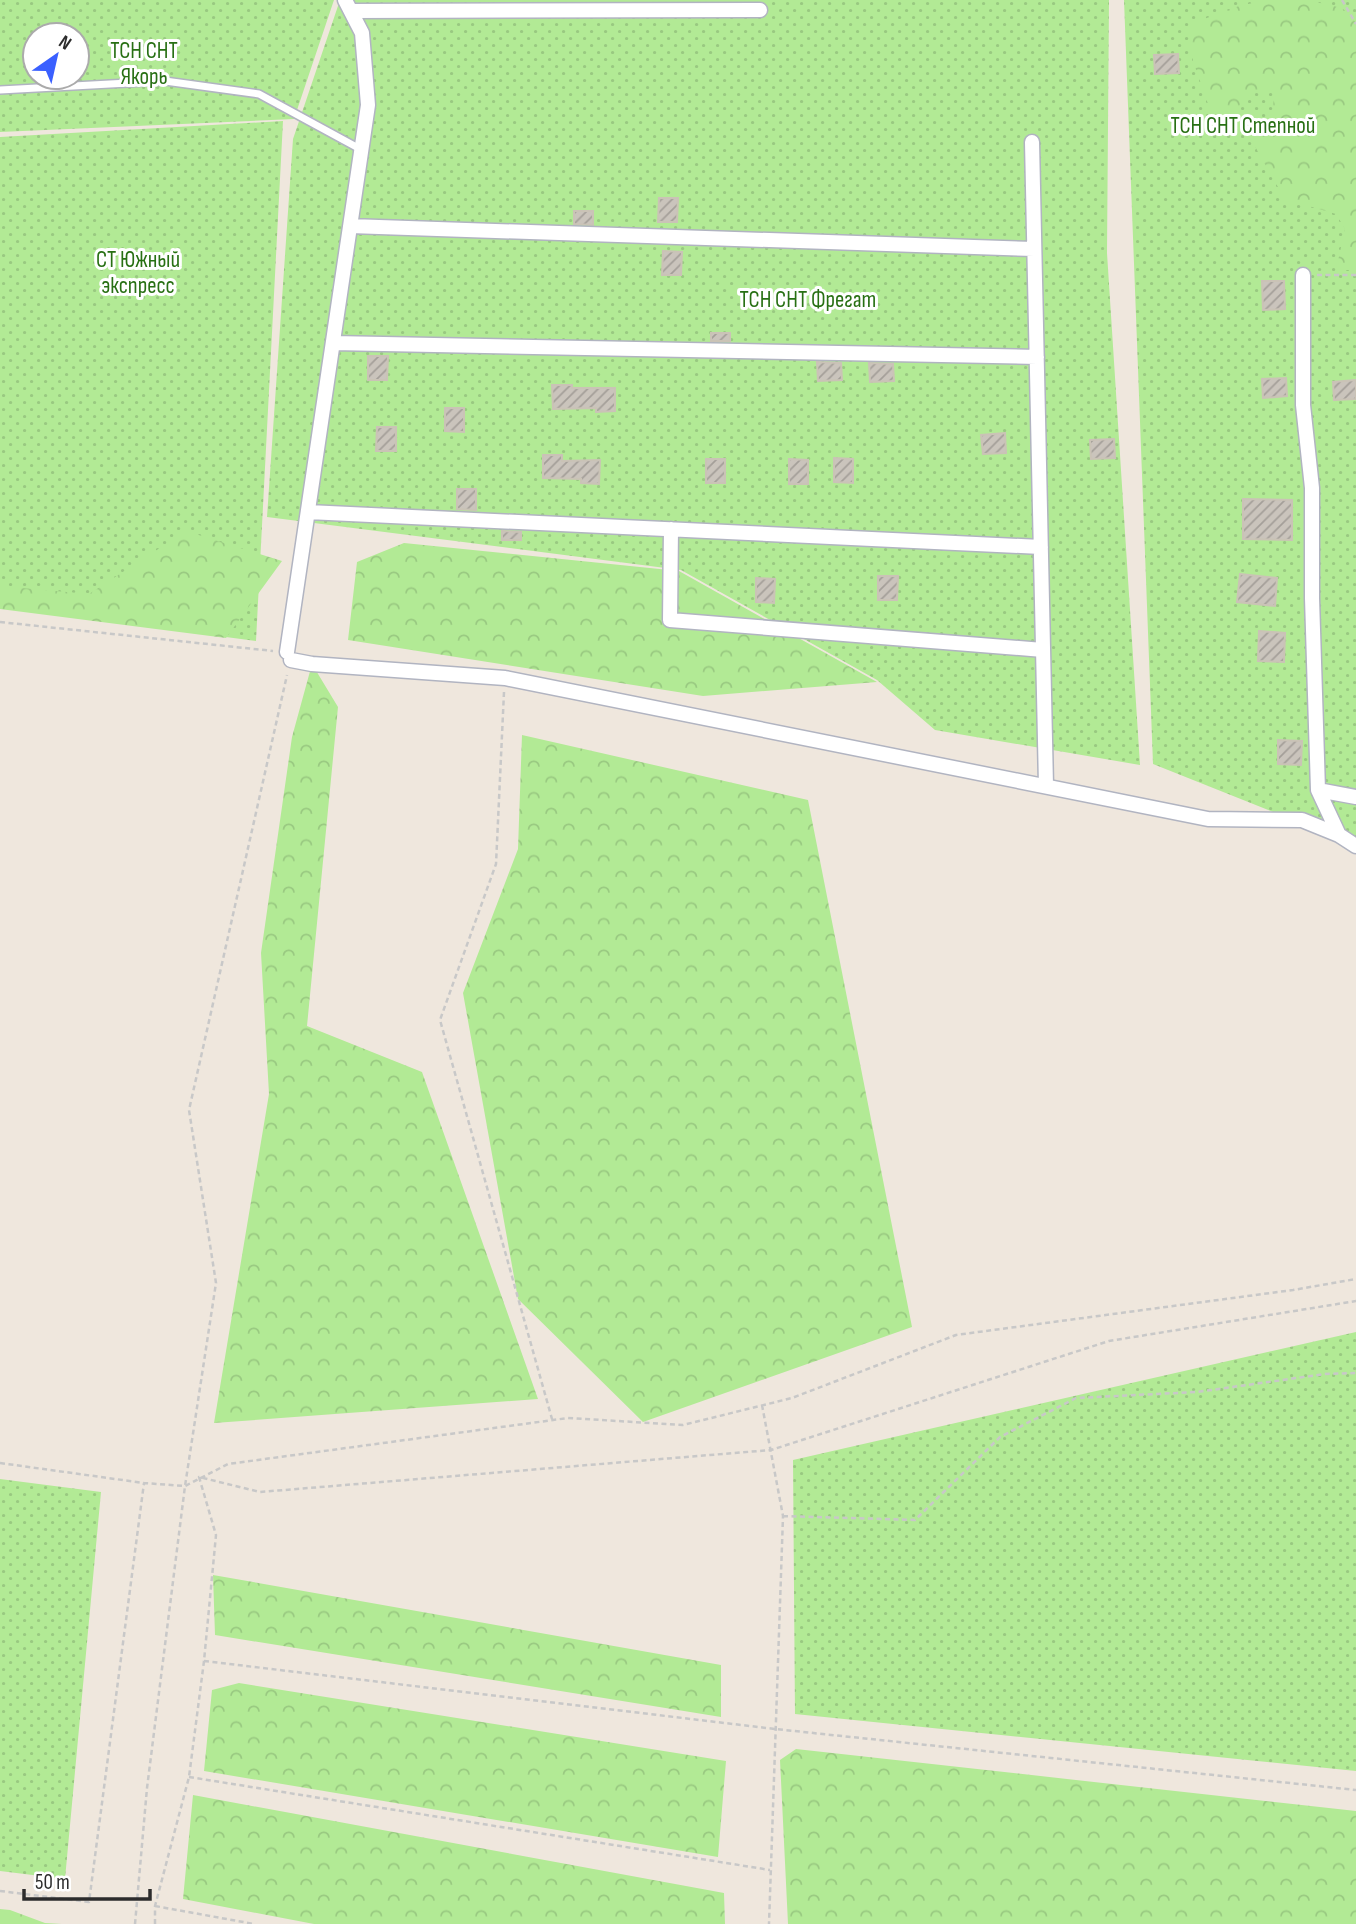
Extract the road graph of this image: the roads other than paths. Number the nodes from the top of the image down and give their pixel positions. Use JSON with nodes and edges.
{"nodes":[{"id":1,"x":348,"y":6,"type":"edge"},
{"id":2,"x":760,"y":10,"type":"dead end"},
{"id":3,"x":0,"y":90,"type":"edge"},
{"id":4,"x":1032,"y":142,"type":"dead end"},
{"id":5,"x":362,"y":150,"type":"junction"},
{"id":6,"x":350,"y":226,"type":"junction"},
{"id":7,"x":1034,"y":249,"type":"junction"},
{"id":8,"x":1303,"y":275,"type":"road end"},
{"id":9,"x":333,"y":342,"type":"junction"},
{"id":10,"x":1037,"y":357,"type":"junction"},
{"id":11,"x":308,"y":512,"type":"junction"},
{"id":12,"x":671,"y":529,"type":"junction"},
{"id":13,"x":1041,"y":547,"type":"junction"},
{"id":14,"x":1043,"y":650,"type":"junction"},
{"id":15,"x":1046,"y":786,"type":"junction"},
{"id":16,"x":1318,"y":790,"type":"junction"},
{"id":17,"x":1356,"y":797,"type":"edge"},
{"id":18,"x":1339,"y":835,"type":"junction"},
{"id":19,"x":1356,"y":846,"type":"edge"}],
"edges":[{"from":1,"to":2,"type":"street"},
{"from":1,"to":5,"type":"street"},
{"from":3,"to":5,"type":"lane"},
{"from":4,"to":7,"type":"street"},
{"from":5,"to":6,"type":"street"},
{"from":6,"to":7,"type":"street"},
{"from":6,"to":9,"type":"street"},
{"from":7,"to":10,"type":"street"},
{"from":8,"to":16,"type":"street"},
{"from":9,"to":10,"type":"street"},
{"from":9,"to":11,"type":"street"},
{"from":10,"to":13,"type":"street"},
{"from":11,"to":12,"type":"street"},
{"from":11,"to":15,"type":"street"},
{"from":12,"to":13,"type":"street"},
{"from":12,"to":14,"type":"street"},
{"from":13,"to":14,"type":"street"},
{"from":14,"to":15,"type":"street"},
{"from":15,"to":18,"type":"street"},
{"from":16,"to":17,"type":"street"},
{"from":16,"to":18,"type":"street"},
{"from":18,"to":19,"type":"street"}]}
